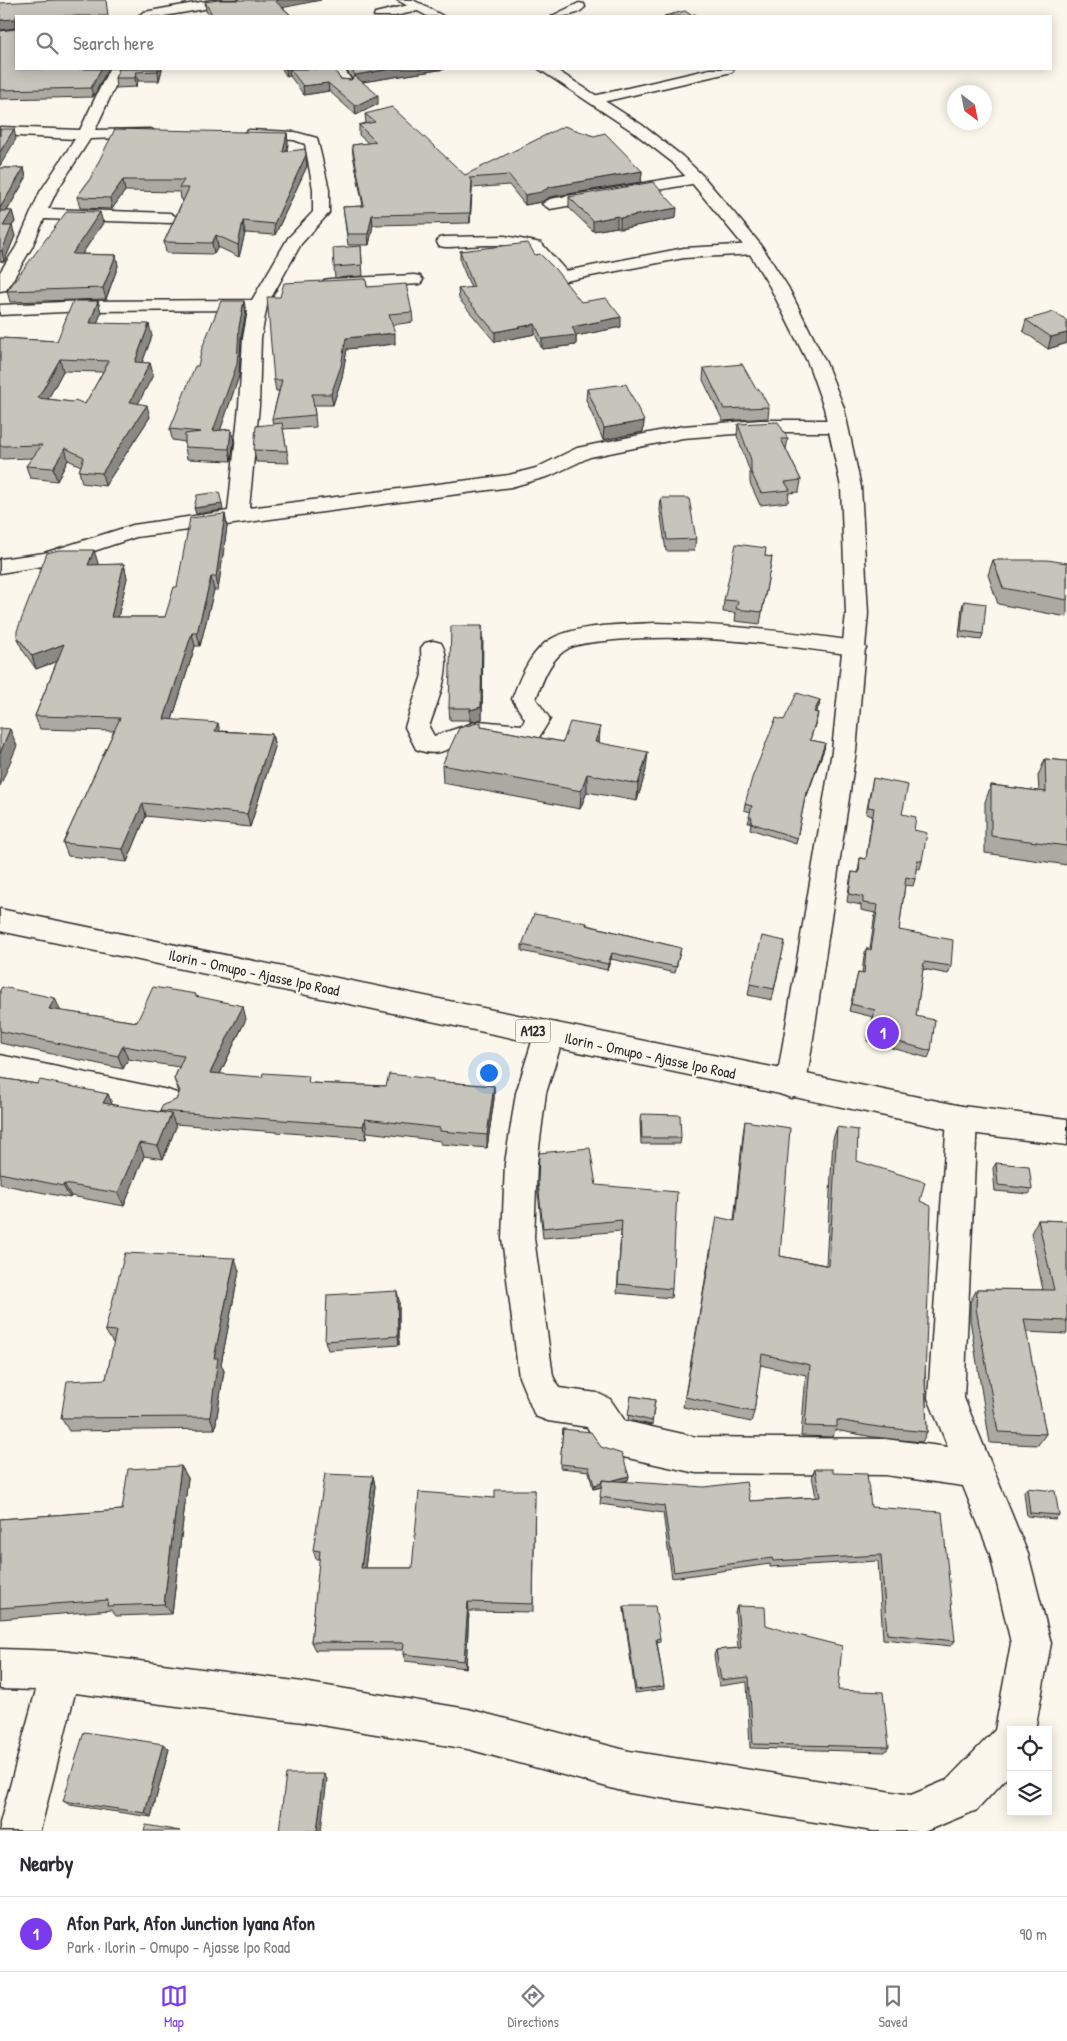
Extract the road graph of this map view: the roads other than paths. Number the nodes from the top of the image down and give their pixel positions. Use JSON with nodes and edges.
{"nodes":[{"id":1,"x":233,"y":0,"type":"edge"},
{"id":2,"x":403,"y":0,"type":"edge"},
{"id":3,"x":417,"y":7,"type":"junction"},
{"id":4,"x":579,"y":7,"type":"dead end"},
{"id":5,"x":150,"y":15,"type":"edge"},
{"id":6,"x":384,"y":15,"type":"edge"},
{"id":7,"x":435,"y":15,"type":"edge"},
{"id":8,"x":560,"y":15,"type":"edge"},
{"id":9,"x":116,"y":70,"type":"edge"},
{"id":10,"x":338,"y":70,"type":"edge"},
{"id":11,"x":548,"y":70,"type":"edge"},
{"id":12,"x":723,"y":70,"type":"edge"},
{"id":13,"x":347,"y":84,"type":"edge"},
{"id":14,"x":594,"y":100,"type":"junction"},
{"id":15,"x":0,"y":131,"type":"edge"},
{"id":16,"x":170,"y":132,"type":"edge"},
{"id":17,"x":232,"y":134,"type":"edge"},
{"id":18,"x":85,"y":135,"type":"junction"},
{"id":19,"x":697,"y":179,"type":"junction"},
{"id":20,"x":550,"y":204,"type":"dead end"},
{"id":21,"x":38,"y":214,"type":"junction"},
{"id":22,"x":170,"y":218,"type":"dead end"},
{"id":23,"x":445,"y":242,"type":"dead end"},
{"id":24,"x":755,"y":249,"type":"junction"},
{"id":25,"x":414,"y":280,"type":"dead end"},
{"id":26,"x":317,"y":285,"type":"edge"},
{"id":27,"x":0,"y":286,"type":"edge"},
{"id":28,"x":291,"y":286,"type":"edge"},
{"id":29,"x":263,"y":298,"type":"junction"},
{"id":30,"x":0,"y":310,"type":"edge"},
{"id":31,"x":837,"y":426,"type":"junction"},
{"id":32,"x":238,"y":516,"type":"junction"},
{"id":33,"x":0,"y":566,"type":"edge"},
{"id":34,"x":433,"y":648,"type":"dead end"},
{"id":35,"x":854,"y":648,"type":"junction"},
{"id":36,"x":0,"y":920,"type":"edge"},
{"id":37,"x":549,"y":1035,"type":"junction"},
{"id":38,"x":0,"y":1068,"type":"edge"},
{"id":39,"x":791,"y":1085,"type":"junction"},
{"id":40,"x":168,"y":1103,"type":"edge"},
{"id":41,"x":962,"y":1119,"type":"junction"},
{"id":42,"x":1067,"y":1132,"type":"edge"},
{"id":43,"x":975,"y":1469,"type":"junction"},
{"id":44,"x":0,"y":1670,"type":"edge"},
{"id":45,"x":62,"y":1671,"type":"junction"},
{"id":46,"x":1016,"y":1726,"type":"edge"},
{"id":47,"x":1007,"y":1747,"type":"edge"},
{"id":48,"x":19,"y":1831,"type":"edge"}],
"edges":[{"from":1,"to":5,"type":"main road"},
{"from":2,"to":3,"type":"main road"},
{"from":3,"to":6,"type":"main road"},
{"from":3,"to":7,"type":"main road"},
{"from":4,"to":8,"type":"main road"},
{"from":9,"to":18,"type":"main road"},
{"from":10,"to":13,"type":"main road"},
{"from":11,"to":14,"type":"main road"},
{"from":12,"to":14,"type":"main road"},
{"from":14,"to":19,"type":"main road"},
{"from":15,"to":18,"type":"main road"},
{"from":16,"to":18,"type":"main road"},
{"from":17,"to":29,"type":"main road"},
{"from":18,"to":21,"type":"main road"},
{"from":19,"to":20,"type":"main road"},
{"from":19,"to":24,"type":"main road"},
{"from":21,"to":22,"type":"main road"},
{"from":21,"to":27,"type":"main road"},
{"from":23,"to":24,"type":"main road"},
{"from":24,"to":31,"type":"main road"},
{"from":25,"to":26,"type":"main road"},
{"from":28,"to":29,"type":"main road"},
{"from":29,"to":30,"type":"main road"},
{"from":29,"to":32,"type":"main road"},
{"from":31,"to":32,"type":"main road"},
{"from":31,"to":35,"type":"main road"},
{"from":32,"to":33,"type":"main road"},
{"from":34,"to":35,"type":"main road"},
{"from":35,"to":39,"type":"main road"},
{"from":36,"to":37,"type":"main road","name":"Ilorin - Omupo - Ajasse Ipo Road","number":"A123"},
{"from":37,"to":39,"type":"main road","name":"Ilorin - Omupo - Ajasse Ipo Road","number":"A123"},
{"from":37,"to":43,"type":"main road"},
{"from":38,"to":40,"type":"main road"},
{"from":39,"to":41,"type":"main road","name":"Ilorin - Omupo - Ajasse Ipo Road","number":"A123"},
{"from":41,"to":42,"type":"main road","name":"Ilorin - Omupo - Ajasse Ipo Road","number":"A123"},
{"from":41,"to":43,"type":"main road"},
{"from":43,"to":46,"type":"main road"},
{"from":44,"to":45,"type":"main road"},
{"from":45,"to":47,"type":"main road"},
{"from":45,"to":48,"type":"main road"}]}
